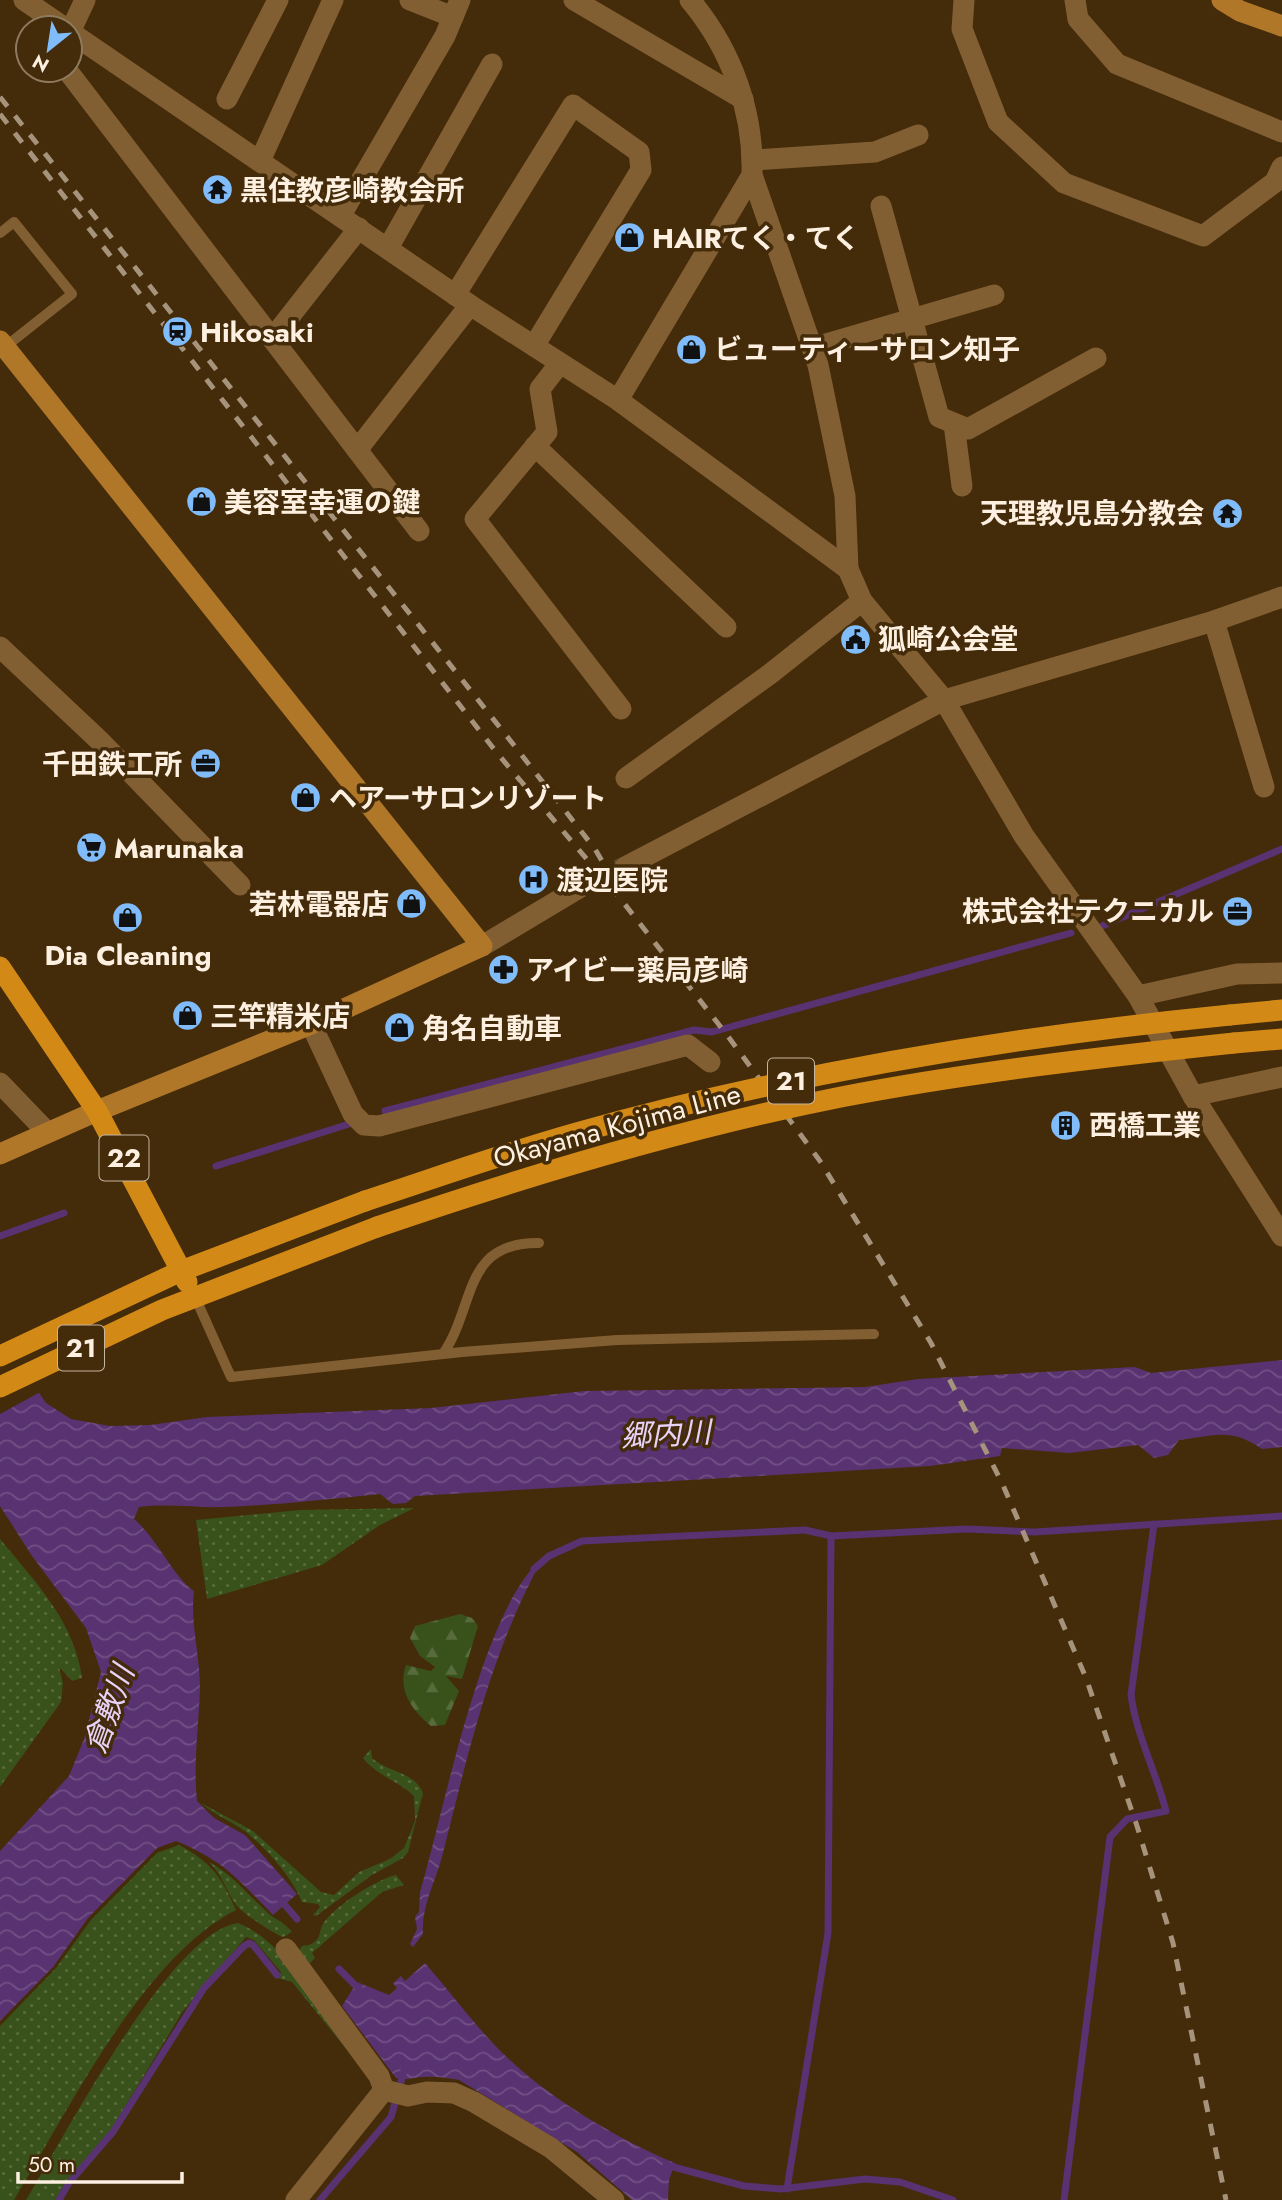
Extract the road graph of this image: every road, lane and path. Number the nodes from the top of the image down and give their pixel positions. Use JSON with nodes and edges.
{"nodes":[{"id":1,"x":24,"y":0,"type":"edge"},
{"id":2,"x":278,"y":0,"type":"edge"},
{"id":3,"x":333,"y":0,"type":"edge"},
{"id":4,"x":410,"y":0,"type":"edge"},
{"id":5,"x":574,"y":0,"type":"edge"},
{"id":6,"x":690,"y":0,"type":"edge"},
{"id":7,"x":964,"y":0,"type":"edge"},
{"id":8,"x":1075,"y":0,"type":"edge"},
{"id":9,"x":1222,"y":0,"type":"edge"},
{"id":10,"x":456,"y":8,"type":"edge"},
{"id":11,"x":44,"y":14,"type":"edge"},
{"id":12,"x":1282,"y":26,"type":"edge"},
{"id":13,"x":84,"y":41,"type":"edge"},
{"id":14,"x":492,"y":64,"type":"dead end"},
{"id":15,"x":78,"y":84,"type":"edge"},
{"id":16,"x":227,"y":99,"type":"dead end"},
{"id":17,"x":743,"y":99,"type":"junction"},
{"id":18,"x":1282,"y":132,"type":"edge"},
{"id":19,"x":918,"y":135,"type":"dead end"},
{"id":20,"x":261,"y":161,"type":"junction"},
{"id":21,"x":1282,"y":167,"type":"edge"},
{"id":22,"x":752,"y":168,"type":"junction"},
{"id":23,"x":881,"y":206,"type":"dead end"},
{"id":24,"x":350,"y":221,"type":"junction"},
{"id":25,"x":0,"y":233,"type":"edge"},
{"id":26,"x":388,"y":248,"type":"junction"},
{"id":27,"x":994,"y":295,"type":"dead end"},
{"id":28,"x":462,"y":300,"type":"junction"},
{"id":29,"x":911,"y":319,"type":"junction"},
{"id":30,"x":272,"y":339,"type":"junction"},
{"id":31,"x":2,"y":344,"type":"edge"},
{"id":32,"x":534,"y":346,"type":"junction"},
{"id":33,"x":813,"y":348,"type":"junction"},
{"id":34,"x":1096,"y":358,"type":"dead end"},
{"id":35,"x":561,"y":363,"type":"junction"},
{"id":36,"x":618,"y":400,"type":"junction"},
{"id":37,"x":954,"y":424,"type":"junction"},
{"id":38,"x":535,"y":446,"type":"junction"},
{"id":39,"x":357,"y":450,"type":"junction"},
{"id":40,"x":962,"y":486,"type":"dead end"},
{"id":41,"x":419,"y":531,"type":"dead end"},
{"id":42,"x":848,"y":569,"type":"junction"},
{"id":43,"x":1282,"y":597,"type":"edge"},
{"id":44,"x":862,"y":601,"type":"junction"},
{"id":45,"x":1214,"y":621,"type":"junction"},
{"id":46,"x":726,"y":627,"type":"dead end"},
{"id":47,"x":1,"y":650,"type":"edge"},
{"id":48,"x":944,"y":700,"type":"junction"},
{"id":49,"x":621,"y":709,"type":"dead end"},
{"id":50,"x":626,"y":778,"type":"dead end"},
{"id":51,"x":1264,"y":787,"type":"dead end"},
{"id":52,"x":625,"y":867,"type":"tunnel mouth"},
{"id":53,"x":589,"y":883,"type":"tunnel mouth"},
{"id":54,"x":240,"y":885,"type":"dead end"},
{"id":55,"x":482,"y":946,"type":"junction"},
{"id":56,"x":0,"y":967,"type":"edge"},
{"id":57,"x":1282,"y":973,"type":"edge"},
{"id":58,"x":1138,"y":996,"type":"junction"},
{"id":59,"x":1282,"y":1010,"type":"edge"},
{"id":60,"x":311,"y":1024,"type":"junction"},
{"id":61,"x":1282,"y":1039,"type":"edge"},
{"id":62,"x":710,"y":1062,"type":"dead end"},
{"id":63,"x":1282,"y":1077,"type":"edge"},
{"id":64,"x":0,"y":1083,"type":"edge"},
{"id":65,"x":1193,"y":1097,"type":"junction"},
{"id":66,"x":97,"y":1111,"type":"junction"},
{"id":67,"x":41,"y":1135,"type":"junction"},
{"id":68,"x":0,"y":1154,"type":"edge"},
{"id":69,"x":1282,"y":1236,"type":"edge"},
{"id":70,"x":539,"y":1243,"type":"dead end"},
{"id":71,"x":181,"y":1270,"type":"junction"},
{"id":72,"x":195,"y":1297,"type":"junction"},
{"id":73,"x":874,"y":1334,"type":"dead end"},
{"id":74,"x":443,"y":1354,"type":"junction"},
{"id":75,"x":0,"y":1356,"type":"edge"},
{"id":76,"x":0,"y":1387,"type":"edge"},
{"id":77,"x":286,"y":1949,"type":"dead end"},
{"id":78,"x":394,"y":2093,"type":"junction"},
{"id":79,"x":296,"y":2200,"type":"edge"},
{"id":80,"x":614,"y":2200,"type":"edge"}],
"edges":[{"from":1,"to":11,"type":"street"},
{"from":2,"to":16,"type":"street"},
{"from":3,"to":20,"type":"street"},
{"from":4,"to":10,"type":"street"},
{"from":5,"to":17,"type":"street"},
{"from":6,"to":17,"type":"street"},
{"from":7,"to":21,"type":"street"},
{"from":8,"to":18,"type":"street"},
{"from":9,"to":12,"type":"street"},
{"from":10,"to":24,"type":"street"},
{"from":13,"to":20,"type":"street"},
{"from":14,"to":26,"type":"street"},
{"from":15,"to":30,"type":"street"},
{"from":17,"to":22,"type":"street"},
{"from":19,"to":22,"type":"street"},
{"from":20,"to":24,"type":"street"},
{"from":22,"to":33,"type":"street"},
{"from":22,"to":36,"type":"street"},
{"from":23,"to":29,"type":"street"},
{"from":24,"to":26,"type":"street"},
{"from":24,"to":30,"type":"street"},
{"from":25,"to":31,"type":"lane"},
{"from":26,"to":28,"type":"street"},
{"from":27,"to":29,"type":"street"},
{"from":28,"to":32,"type":"street"},
{"from":28,"to":32,"type":"street"},
{"from":28,"to":39,"type":"street"},
{"from":29,"to":33,"type":"street"},
{"from":29,"to":37,"type":"street"},
{"from":30,"to":39,"type":"street"},
{"from":31,"to":55,"type":"street"},
{"from":32,"to":35,"type":"street"},
{"from":33,"to":42,"type":"street"},
{"from":34,"to":37,"type":"street"},
{"from":35,"to":36,"type":"street"},
{"from":35,"to":38,"type":"street"},
{"from":36,"to":42,"type":"street"},
{"from":37,"to":40,"type":"street"},
{"from":38,"to":46,"type":"street"},
{"from":38,"to":49,"type":"street"},
{"from":39,"to":41,"type":"street"},
{"from":42,"to":44,"type":"street"},
{"from":43,"to":45,"type":"street"},
{"from":44,"to":48,"type":"street"},
{"from":44,"to":50,"type":"street"},
{"from":45,"to":48,"type":"street"},
{"from":45,"to":51,"type":"street"},
{"from":47,"to":54,"type":"street"},
{"from":48,"to":52,"type":"street"},
{"from":48,"to":58,"type":"street"},
{"from":53,"to":55,"type":"street"},
{"from":55,"to":60,"type":"street"},
{"from":56,"to":66,"type":"main road","number":"22"},
{"from":57,"to":58,"type":"street"},
{"from":58,"to":65,"type":"street"},
{"from":59,"to":71,"type":"main road","name":"Okayama Kojima Line","number":"21","bridge":true},
{"from":60,"to":62,"type":"street"},
{"from":60,"to":66,"type":"street"},
{"from":61,"to":72,"type":"main road","name":"Okayama Kojima Line","number":"21","bridge":true},
{"from":63,"to":65,"type":"street"},
{"from":64,"to":67,"type":"street"},
{"from":65,"to":69,"type":"street"},
{"from":66,"to":67,"type":"street"},
{"from":66,"to":71,"type":"main road","number":"22"},
{"from":67,"to":68,"type":"street"},
{"from":70,"to":74,"type":"lane"},
{"from":71,"to":72,"type":"main road","number":"22"},
{"from":71,"to":75,"type":"main road","name":"Okayama Kojima Line","number":"21"},
{"from":72,"to":74,"type":"lane"},
{"from":72,"to":76,"type":"main road","name":"Okayama Kojima Line","number":"21"},
{"from":73,"to":74,"type":"lane"},
{"from":77,"to":78,"type":"street"},
{"from":78,"to":79,"type":"street"},
{"from":78,"to":80,"type":"street"}]}
